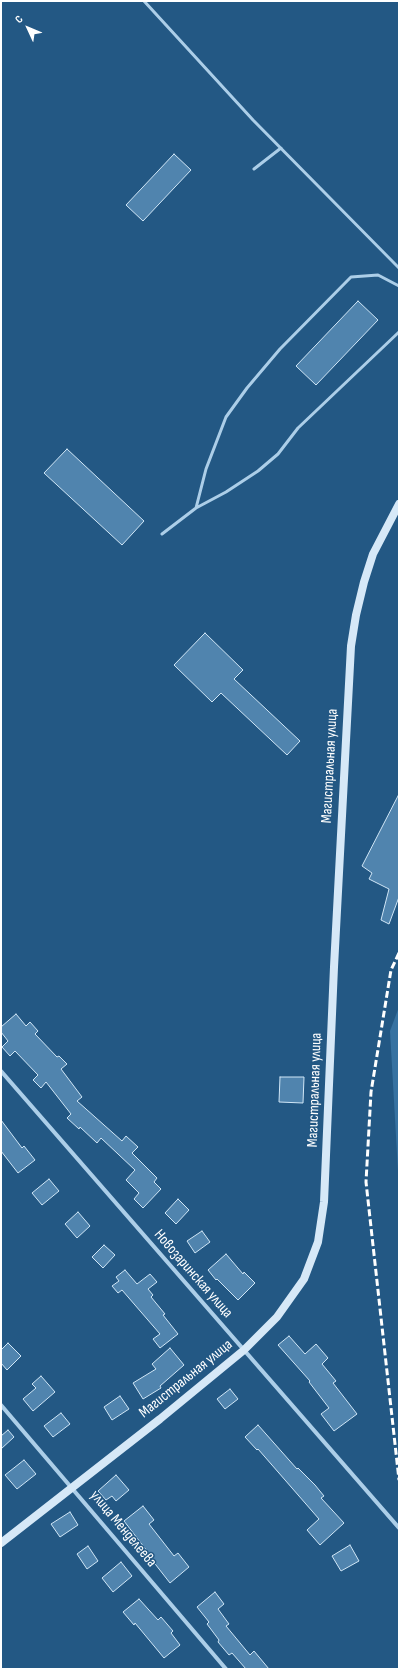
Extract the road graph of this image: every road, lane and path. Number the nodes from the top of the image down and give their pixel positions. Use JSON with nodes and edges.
{"nodes":[{"id":1,"x":144,"y":1,"type":"edge"},
{"id":2,"x":281,"y":148,"type":"junction"},
{"id":3,"x":254,"y":169,"type":"dead end"},
{"id":4,"x":399,"y":268,"type":"edge"},
{"id":5,"x":399,"y":286,"type":"edge"},
{"id":6,"x":399,"y":332,"type":"edge"},
{"id":7,"x":399,"y":504,"type":"edge"},
{"id":8,"x":196,"y":508,"type":"junction"},
{"id":9,"x":162,"y":534,"type":"dead end"},
{"id":10,"x":1,"y":1072,"type":"edge"},
{"id":11,"x":244,"y":1350,"type":"junction"},
{"id":12,"x":1,"y":1404,"type":"edge"},
{"id":13,"x":72,"y":1488,"type":"junction"},
{"id":14,"x":399,"y":1528,"type":"edge"},
{"id":15,"x":1,"y":1543,"type":"edge"},
{"id":16,"x":226,"y":1669,"type":"edge"}],
"edges":[{"from":1,"to":2,"type":"lane"},
{"from":2,"to":3,"type":"lane"},
{"from":2,"to":4,"type":"lane"},
{"from":5,"to":8,"type":"lane"},
{"from":6,"to":8,"type":"lane"},
{"from":7,"to":11,"type":"main road","name":"Магистральная улица"},
{"from":8,"to":9,"type":"lane"},
{"from":10,"to":11,"type":"street","name":"Новозаринская улица"},
{"from":11,"to":13,"type":"main road","name":"Магистральная улица"},
{"from":11,"to":14,"type":"street","name":"Новозаринская улица"},
{"from":12,"to":13,"type":"street","name":"улица Менделеева"},
{"from":13,"to":15,"type":"main road","name":"Магистральная улица"},
{"from":13,"to":16,"type":"street","name":"улица Менделеева"}]}
